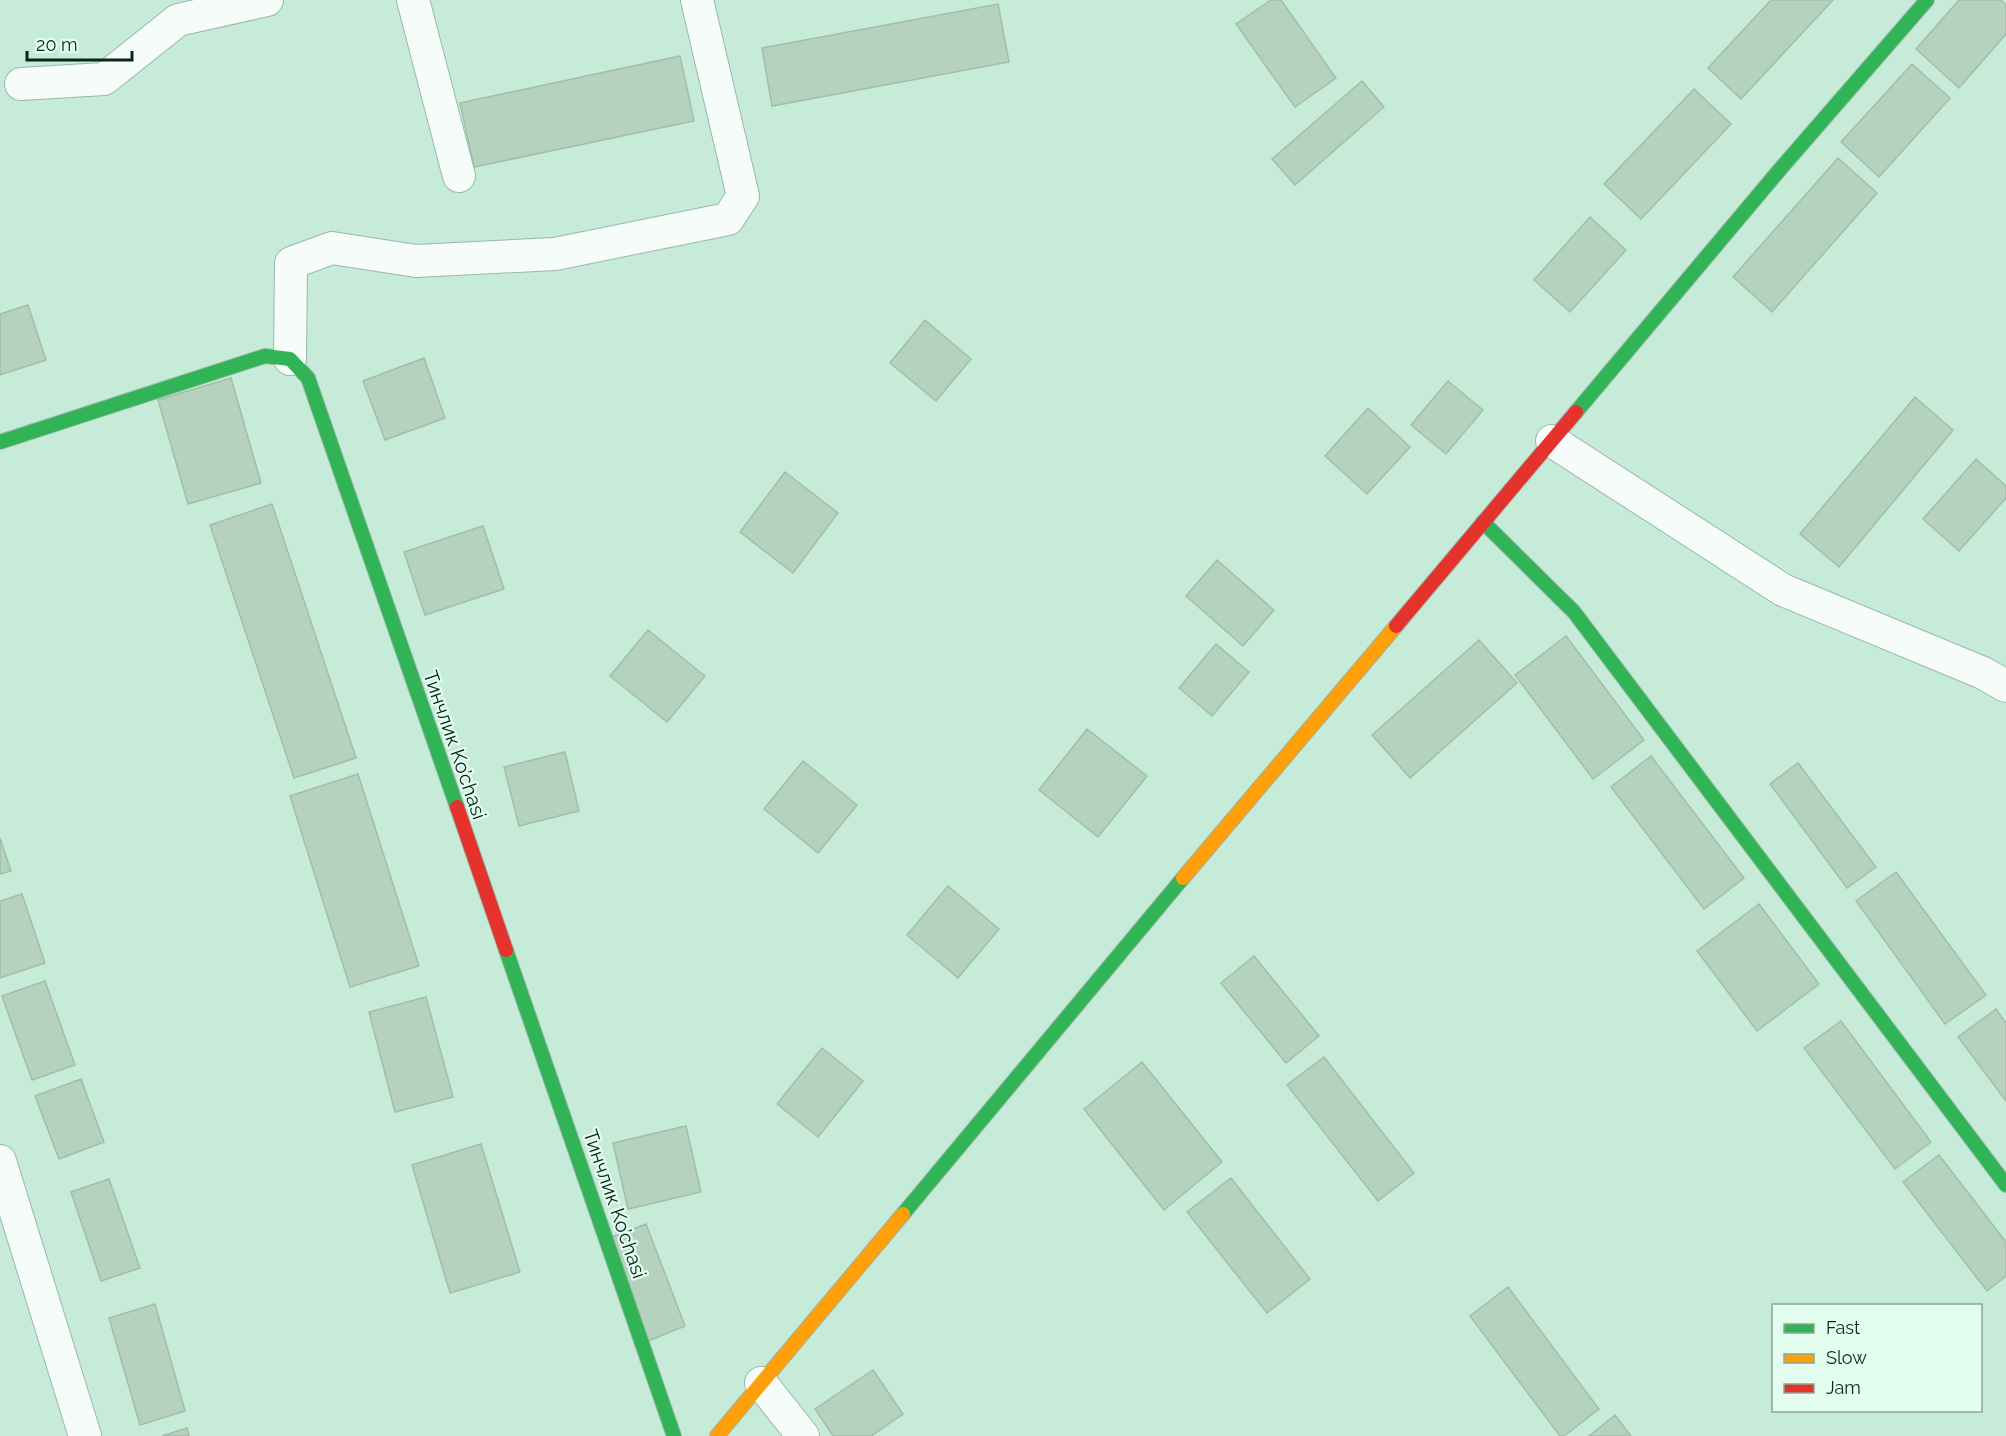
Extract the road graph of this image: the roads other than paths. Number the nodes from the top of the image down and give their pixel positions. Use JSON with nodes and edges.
{"nodes":[{"id":1,"x":267,"y":0,"type":"edge"},
{"id":2,"x":413,"y":0,"type":"edge"},
{"id":3,"x":697,"y":0,"type":"edge"},
{"id":4,"x":1927,"y":0,"type":"edge"},
{"id":5,"x":21,"y":84,"type":"dead end"},
{"id":6,"x":459,"y":176,"type":"dead end"},
{"id":7,"x":290,"y":359,"type":"junction"},
{"id":8,"x":1552,"y":441,"type":"junction"},
{"id":9,"x":0,"y":442,"type":"edge"},
{"id":10,"x":1483,"y":522,"type":"junction"},
{"id":11,"x":2006,"y":686,"type":"edge"},
{"id":12,"x":0,"y":1161,"type":"edge"},
{"id":13,"x":2006,"y":1185,"type":"edge"},
{"id":14,"x":761,"y":1383,"type":"junction"},
{"id":15,"x":85,"y":1436,"type":"edge"},
{"id":16,"x":674,"y":1436,"type":"edge"},
{"id":17,"x":717,"y":1436,"type":"edge"},
{"id":18,"x":803,"y":1436,"type":"edge"}],
"edges":[{"from":1,"to":5,"type":"street"},
{"from":2,"to":6,"type":"street"},
{"from":3,"to":7,"type":"street"},
{"from":4,"to":8,"type":"street"},
{"from":7,"to":9,"type":"street"},
{"from":7,"to":16,"type":"street","name":"Тинчлик Ko’chasi"},
{"from":8,"to":10,"type":"street"},
{"from":8,"to":11,"type":"street"},
{"from":10,"to":13,"type":"street"},
{"from":10,"to":14,"type":"street"},
{"from":12,"to":15,"type":"street"},
{"from":14,"to":17,"type":"street"},
{"from":14,"to":18,"type":"street"}]}
